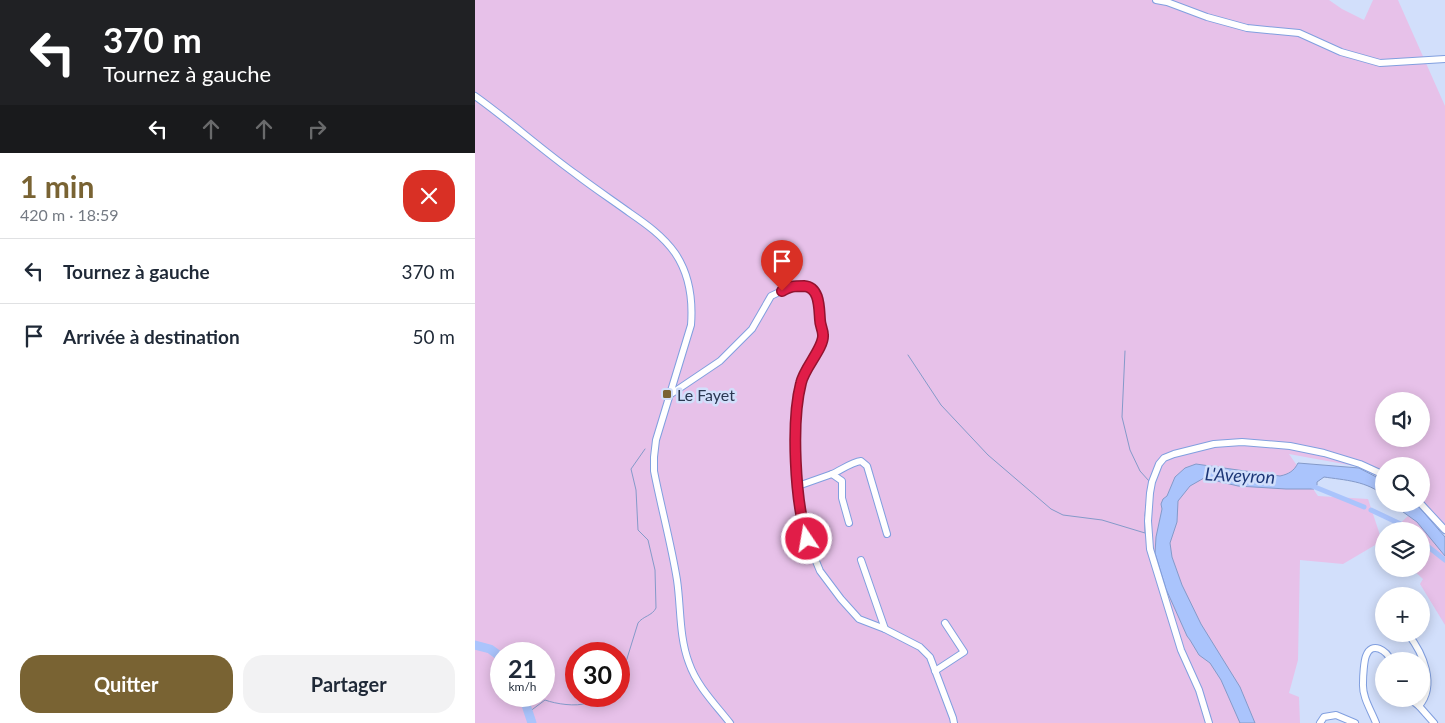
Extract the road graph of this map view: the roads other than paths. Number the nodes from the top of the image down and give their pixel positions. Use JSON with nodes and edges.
{"nodes":[{"id":1,"x":1156,"y":0,"type":"edge"},
{"id":2,"x":1445,"y":59,"type":"edge"},
{"id":3,"x":475,"y":96,"type":"edge"},
{"id":4,"x":671,"y":394,"type":"junction"},
{"id":5,"x":1375,"y":471,"type":"edge"},
{"id":6,"x":832,"y":474,"type":"junction"},
{"id":7,"x":798,"y":486,"type":"junction"},
{"id":8,"x":1428,"y":512,"type":"edge"},
{"id":9,"x":849,"y":523,"type":"dead end"},
{"id":10,"x":1445,"y":530,"type":"edge"},
{"id":11,"x":887,"y":534,"type":"dead end"},
{"id":12,"x":861,"y":560,"type":"dead end"},
{"id":13,"x":945,"y":623,"type":"dead end"},
{"id":14,"x":885,"y":629,"type":"junction"},
{"id":15,"x":1386,"y":652,"type":"edge"},
{"id":16,"x":935,"y":671,"type":"junction"},
{"id":17,"x":1420,"y":707,"type":"edge"},
{"id":18,"x":730,"y":723,"type":"edge"},
{"id":19,"x":954,"y":723,"type":"edge"},
{"id":20,"x":1209,"y":723,"type":"edge"},
{"id":21,"x":1319,"y":723,"type":"edge"},
{"id":22,"x":1355,"y":723,"type":"edge"},
{"id":23,"x":1376,"y":723,"type":"edge"},
{"id":24,"x":1434,"y":723,"type":"edge"}],
"edges":[{"from":1,"to":2,"type":"street"},
{"from":3,"to":4,"type":"street"},
{"from":4,"to":7,"type":"street"},
{"from":4,"to":18,"type":"street"},
{"from":5,"to":20,"type":"street"},
{"from":6,"to":7,"type":"street"},
{"from":6,"to":9,"type":"street"},
{"from":6,"to":11,"type":"street"},
{"from":7,"to":14,"type":"street"},
{"from":8,"to":10,"type":"street"},
{"from":12,"to":14,"type":"street"},
{"from":13,"to":16,"type":"street"},
{"from":14,"to":16,"type":"street"},
{"from":15,"to":23,"type":"street"},
{"from":16,"to":19,"type":"street"},
{"from":17,"to":24,"type":"street"},
{"from":21,"to":22,"type":"street"}]}
